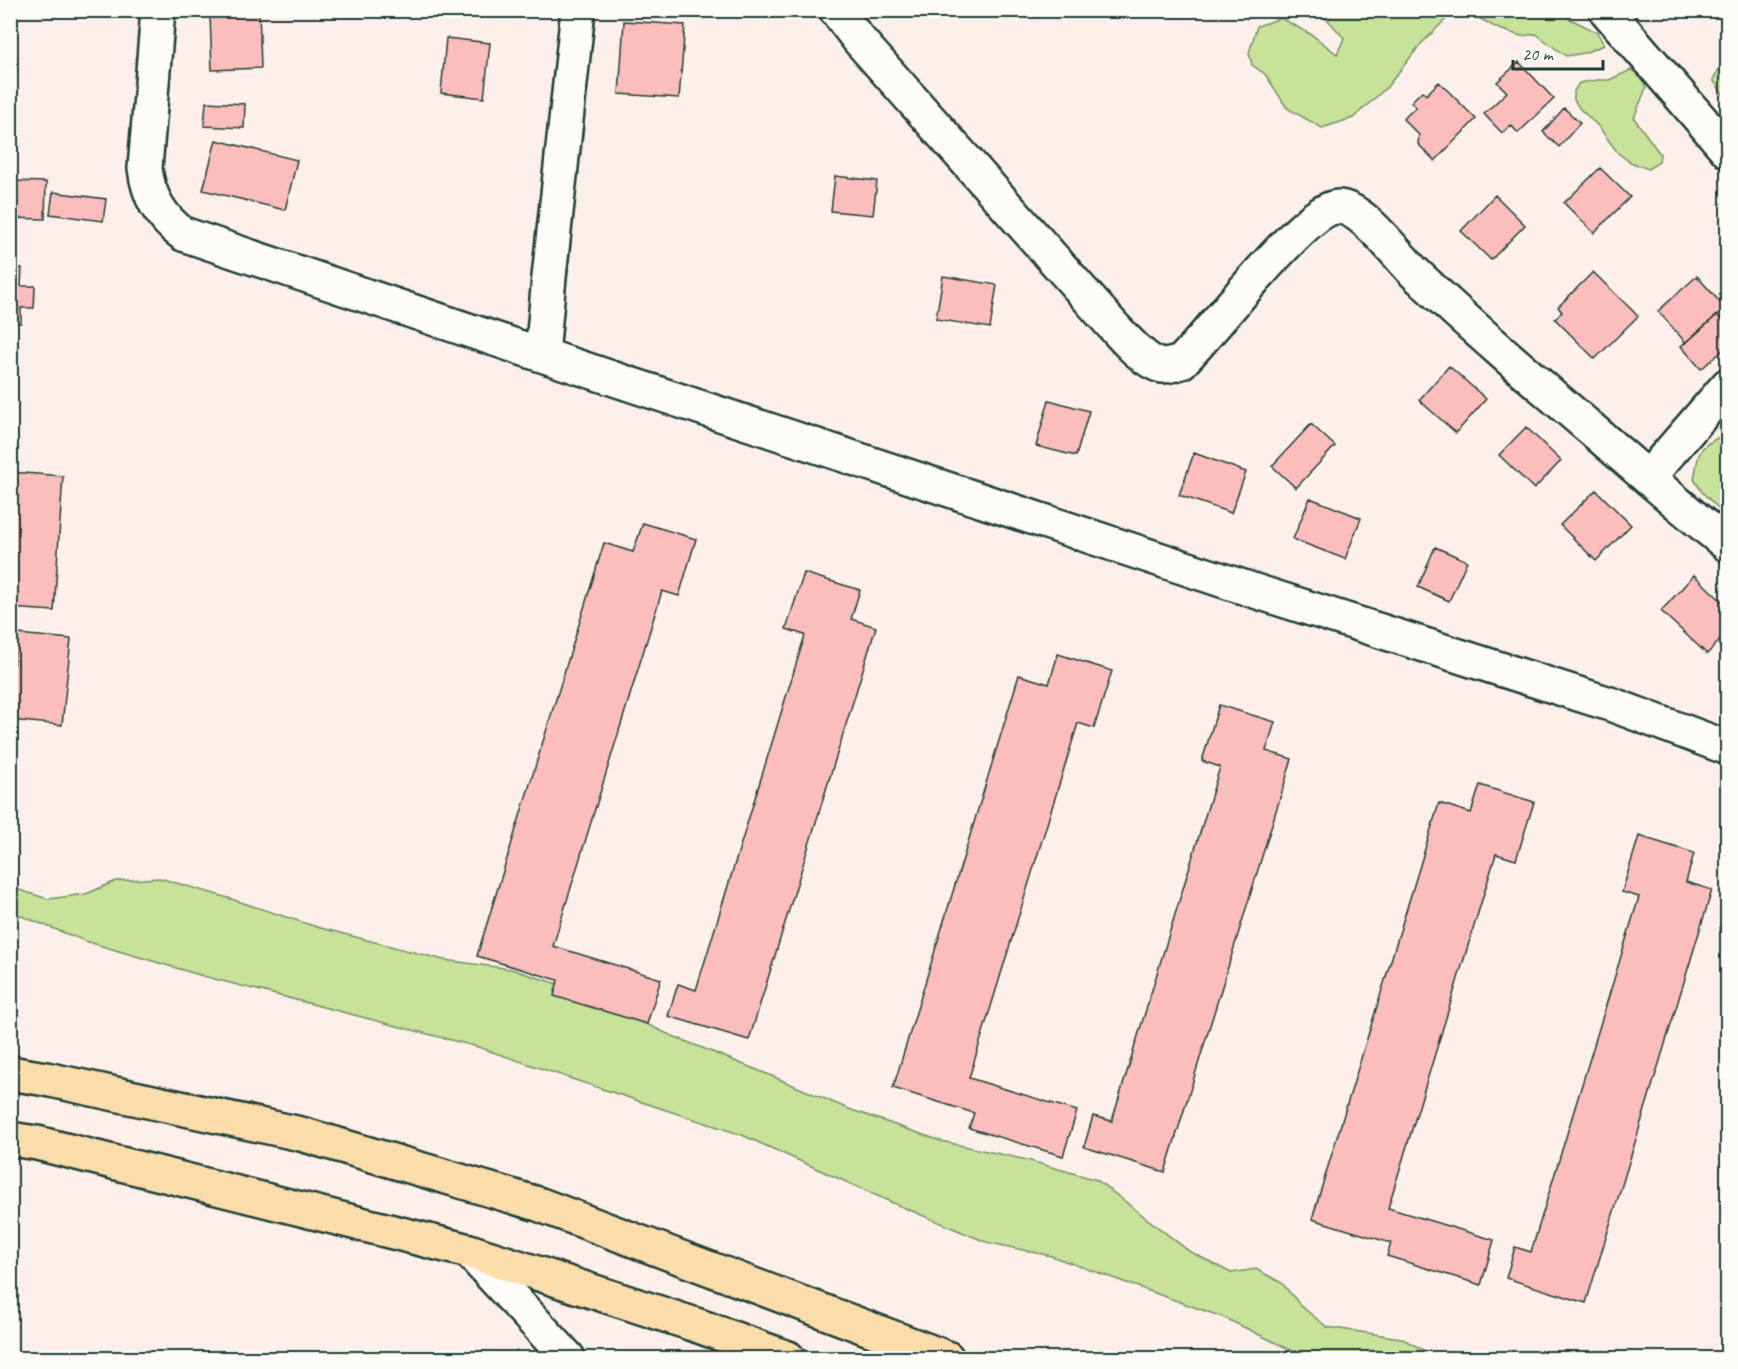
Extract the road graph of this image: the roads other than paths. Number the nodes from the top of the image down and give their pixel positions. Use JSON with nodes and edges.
{"nodes":[{"id":1,"x":158,"y":10,"type":"edge"},
{"id":2,"x":578,"y":10,"type":"edge"},
{"id":3,"x":836,"y":10,"type":"edge"},
{"id":4,"x":1606,"y":10,"type":"edge"},
{"id":5,"x":1728,"y":151,"type":"edge"},
{"id":6,"x":542,"y":355,"type":"junction"},
{"id":7,"x":1728,"y":385,"type":"edge"},
{"id":8,"x":1649,"y":479,"type":"junction"},
{"id":9,"x":1728,"y":545,"type":"edge"},
{"id":10,"x":1728,"y":748,"type":"edge"},
{"id":11,"x":10,"y":1073,"type":"edge"},
{"id":12,"x":10,"y":1139,"type":"edge"},
{"id":13,"x":469,"y":1251,"type":"junction"},
{"id":14,"x":568,"y":1359,"type":"edge"},
{"id":15,"x":788,"y":1359,"type":"edge"},
{"id":16,"x":947,"y":1359,"type":"edge"}],
"edges":[{"from":1,"to":6,"type":"street"},
{"from":2,"to":6,"type":"street"},
{"from":3,"to":8,"type":"street"},
{"from":4,"to":5,"type":"street"},
{"from":6,"to":10,"type":"street"},
{"from":7,"to":8,"type":"street"},
{"from":8,"to":9,"type":"street"},
{"from":11,"to":16,"type":"main road"},
{"from":12,"to":13,"type":"main road"},
{"from":13,"to":14,"type":"street"},
{"from":13,"to":15,"type":"main road"}]}
